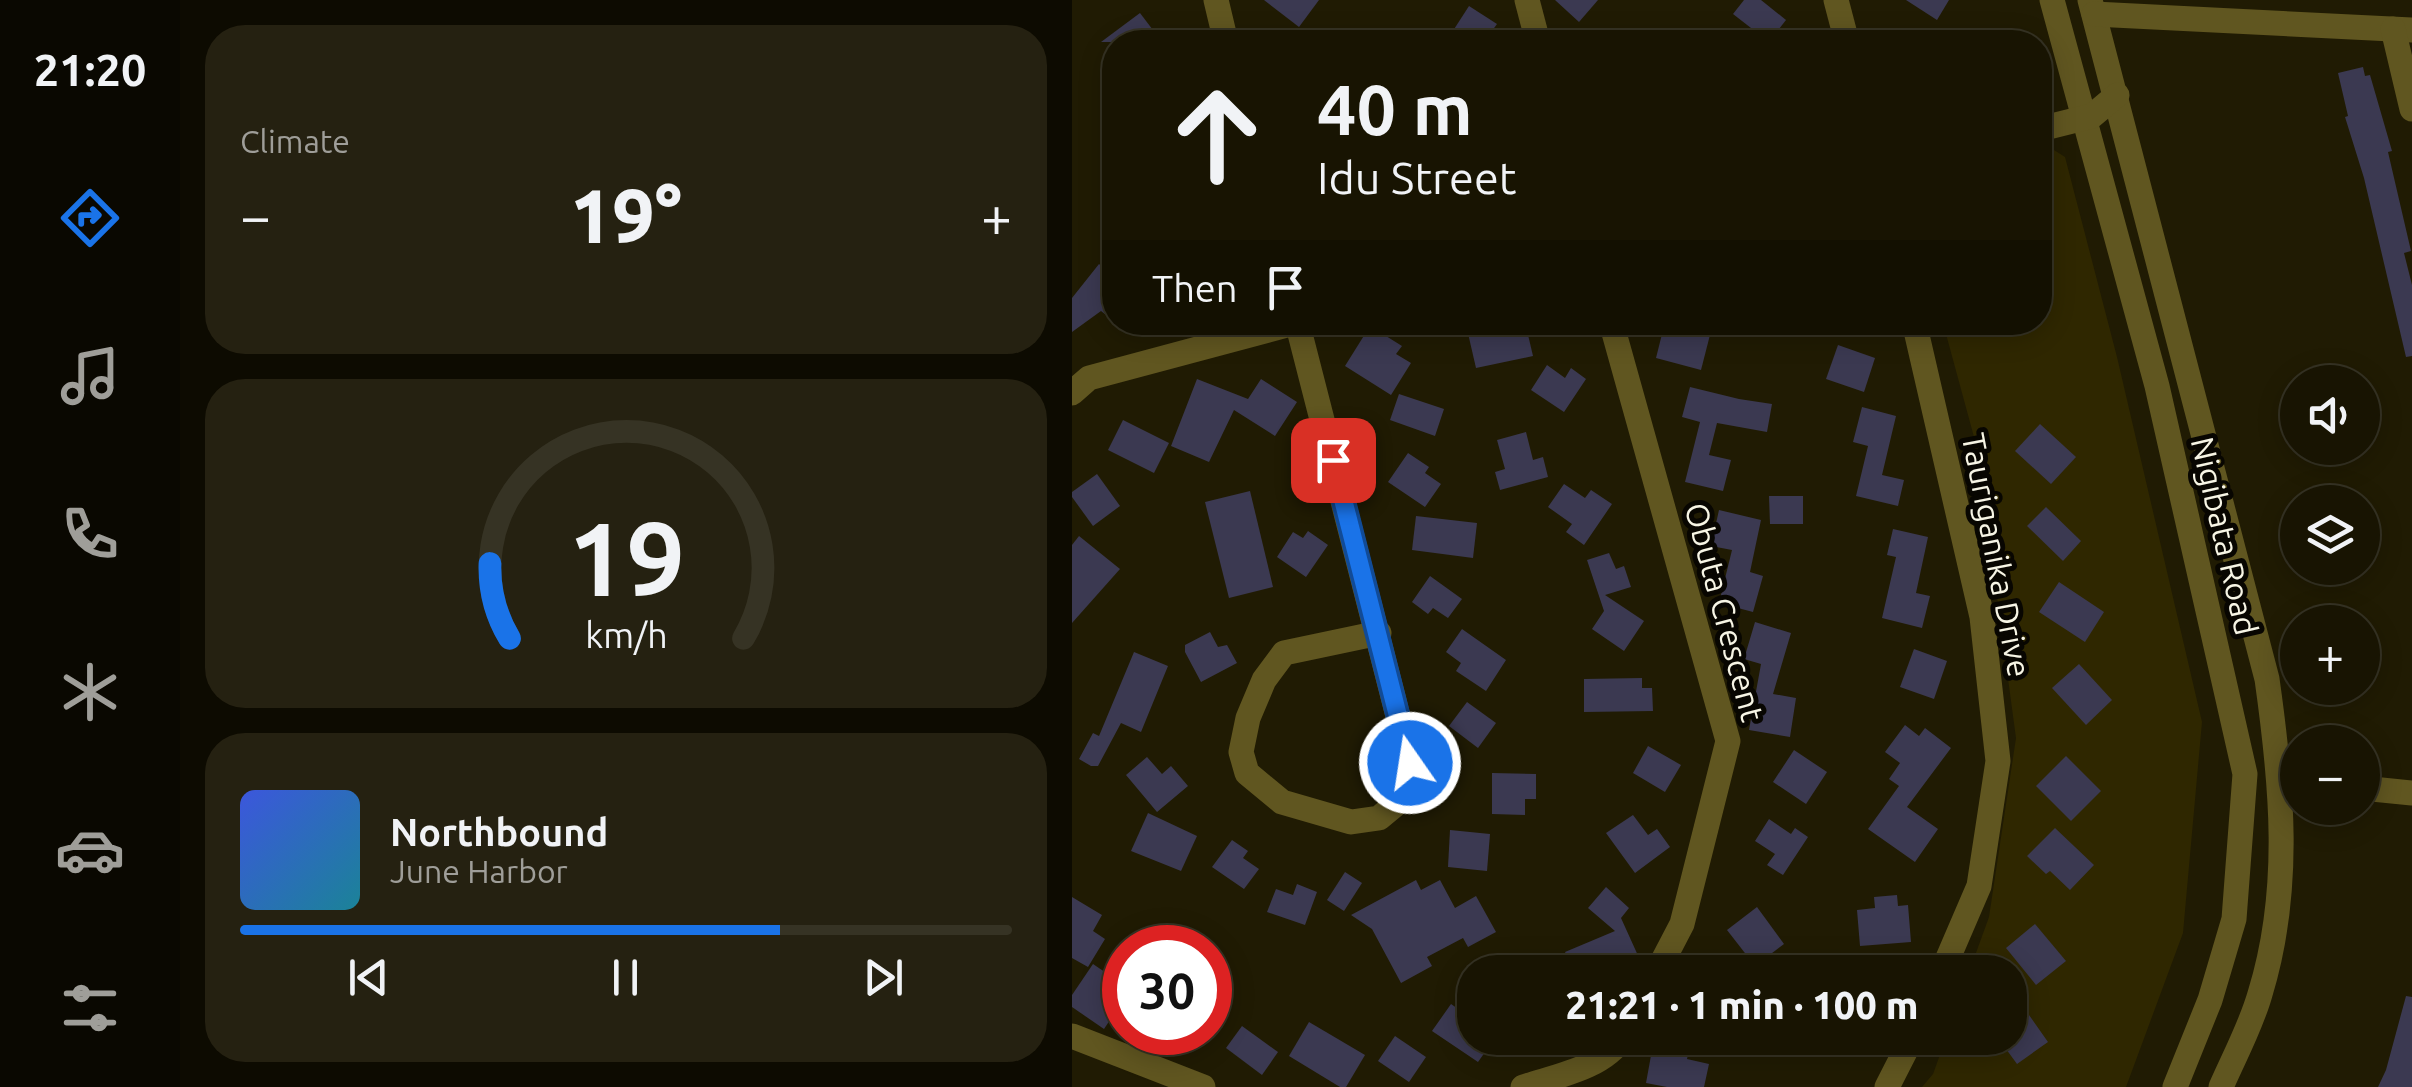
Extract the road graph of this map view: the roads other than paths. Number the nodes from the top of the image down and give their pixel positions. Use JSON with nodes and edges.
{"nodes":[{"id":1,"x":1216,"y":0,"type":"edge"},
{"id":2,"x":1527,"y":0,"type":"edge"},
{"id":3,"x":1836,"y":0,"type":"edge"},
{"id":4,"x":2052,"y":0,"type":"edge"},
{"id":5,"x":2092,"y":7,"type":"edge"},
{"id":6,"x":2273,"y":12,"type":"edge"},
{"id":7,"x":1223,"y":30,"type":"edge"},
{"id":8,"x":1535,"y":30,"type":"edge"},
{"id":9,"x":1844,"y":30,"type":"edge"},
{"id":10,"x":2402,"y":30,"type":"edge"},
{"id":11,"x":2118,"y":95,"type":"junction"},
{"id":12,"x":2412,"y":109,"type":"edge"},
{"id":13,"x":2083,"y":117,"type":"junction"},
{"id":14,"x":2052,"y":125,"type":"edge"},
{"id":15,"x":1255,"y":335,"type":"edge"},
{"id":16,"x":1300,"y":335,"type":"edge"},
{"id":17,"x":1615,"y":335,"type":"edge"},
{"id":18,"x":1917,"y":335,"type":"edge"},
{"id":19,"x":1081,"y":385,"type":"edge"},
{"id":20,"x":1379,"y":633,"type":"junction"},
{"id":21,"x":2280,"y":737,"type":"edge"},
{"id":22,"x":2380,"y":789,"type":"edge"},
{"id":23,"x":2412,"y":792,"type":"edge"},
{"id":24,"x":2286,"y":825,"type":"edge"},
{"id":25,"x":1666,"y":955,"type":"edge"},
{"id":26,"x":1949,"y":955,"type":"edge"},
{"id":27,"x":1072,"y":1036,"type":"edge"},
{"id":28,"x":1607,"y":1055,"type":"edge"},
{"id":29,"x":1903,"y":1055,"type":"edge"},
{"id":30,"x":1202,"y":1087,"type":"edge"},
{"id":31,"x":1524,"y":1087,"type":"edge"},
{"id":32,"x":1887,"y":1087,"type":"edge"},
{"id":33,"x":2175,"y":1087,"type":"edge"},
{"id":34,"x":2221,"y":1087,"type":"edge"}],
"edges":[{"from":1,"to":7,"type":"street"},
{"from":2,"to":8,"type":"street"},
{"from":3,"to":9,"type":"street"},
{"from":4,"to":13,"type":"street","name":"Nigibata Road"},
{"from":5,"to":6,"type":"street"},
{"from":5,"to":11,"type":"street","name":"Nigibata Road"},
{"from":6,"to":10,"type":"street"},
{"from":10,"to":12,"type":"street"},
{"from":11,"to":13,"type":"street"},
{"from":11,"to":21,"type":"street","name":"Nigibata Road"},
{"from":13,"to":14,"type":"street"},
{"from":13,"to":33,"type":"street","name":"Nigibata Road"},
{"from":15,"to":19,"type":"street"},
{"from":16,"to":20,"type":"street"},
{"from":17,"to":25,"type":"street","name":"Obuta Crescent"},
{"from":18,"to":26,"type":"street","name":"Tauriganika Drive"},
{"from":20,"to":20,"type":"street"},
{"from":22,"to":23,"type":"street"},
{"from":24,"to":34,"type":"street","name":"Nigibata Road"},
{"from":27,"to":30,"type":"street"},
{"from":28,"to":31,"type":"street"},
{"from":29,"to":32,"type":"street"}]}
